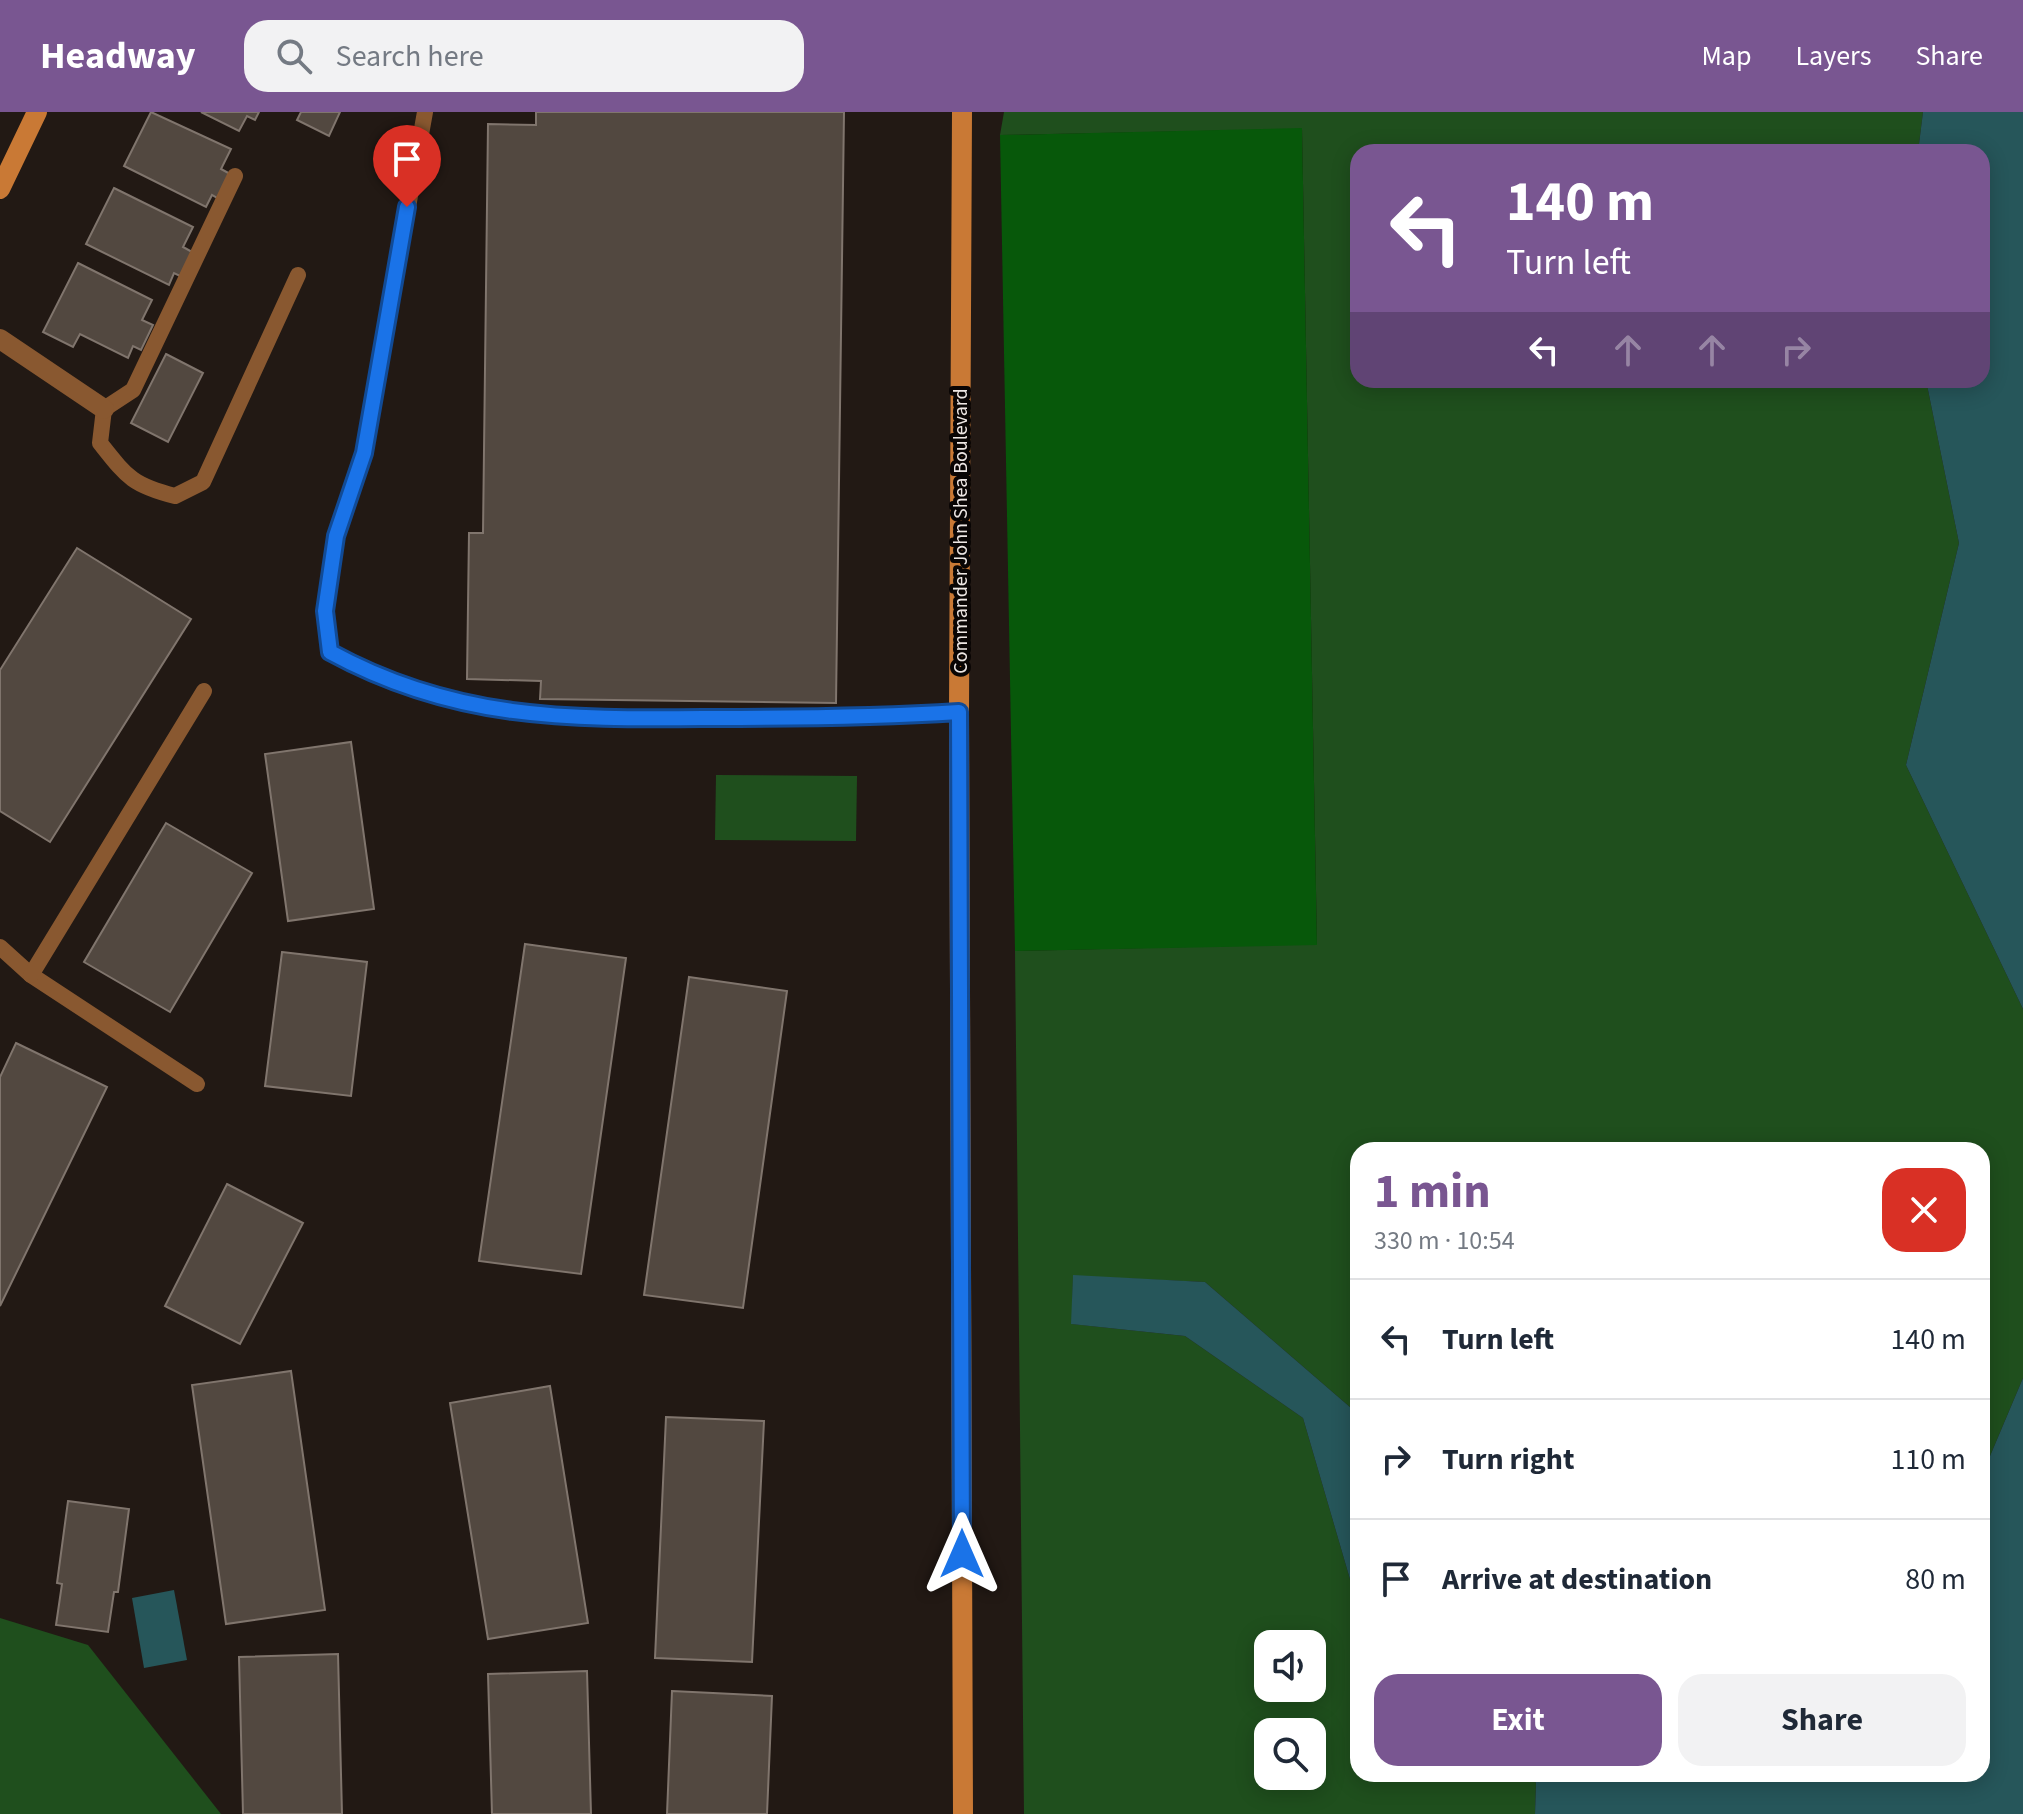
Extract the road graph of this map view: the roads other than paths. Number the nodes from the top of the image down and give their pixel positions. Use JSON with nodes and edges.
{"nodes":[{"id":1,"x":37,"y":112,"type":"edge"},
{"id":2,"x":425,"y":112,"type":"edge"},
{"id":3,"x":962,"y":112,"type":"edge"},
{"id":4,"x":235,"y":176,"type":"dead end"},
{"id":5,"x":0,"y":189,"type":"edge"},
{"id":6,"x":298,"y":275,"type":"dead end"},
{"id":7,"x":0,"y":339,"type":"edge"},
{"id":8,"x":104,"y":409,"type":"junction"},
{"id":9,"x":204,"y":691,"type":"dead end"},
{"id":10,"x":959,"y":712,"type":"junction"},
{"id":11,"x":0,"y":947,"type":"edge"},
{"id":12,"x":31,"y":975,"type":"junction"},
{"id":13,"x":197,"y":1084,"type":"dead end"},
{"id":14,"x":963,"y":1814,"type":"edge"}],
"edges":[{"from":1,"to":5,"type":"street"},
{"from":2,"to":10,"type":"lane"},
{"from":3,"to":10,"type":"street","name":"Commander John Shea Boulevard"},
{"from":4,"to":8,"type":"lane"},
{"from":6,"to":8,"type":"lane"},
{"from":7,"to":8,"type":"street"},
{"from":9,"to":12,"type":"lane"},
{"from":10,"to":14,"type":"street","name":"Commander John Shea Boulevard"},
{"from":11,"to":12,"type":"lane"},
{"from":12,"to":13,"type":"lane"}]}
